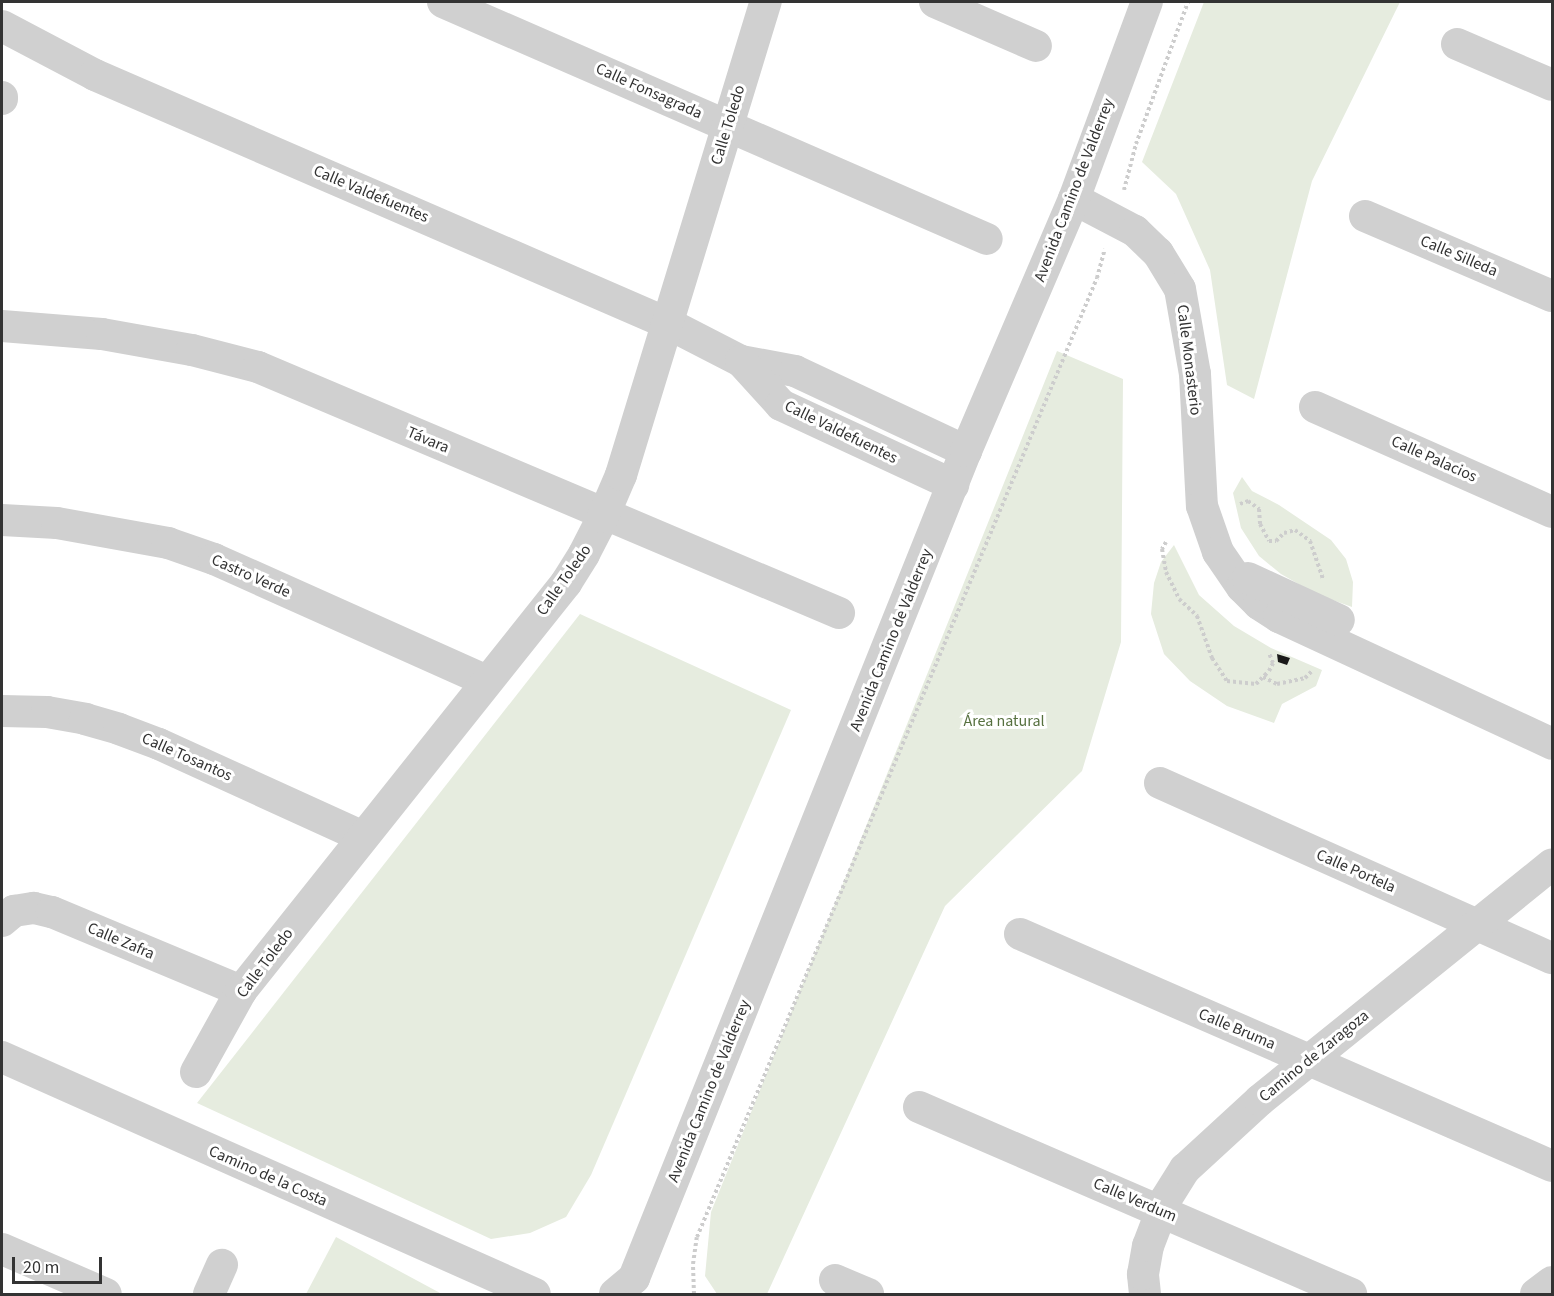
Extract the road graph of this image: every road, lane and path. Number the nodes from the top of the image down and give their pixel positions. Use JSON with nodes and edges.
{"nodes":[{"id":1,"x":443,"y":2,"type":"edge"},
{"id":2,"x":766,"y":2,"type":"edge"},
{"id":3,"x":935,"y":2,"type":"edge"},
{"id":4,"x":1147,"y":2,"type":"edge"},
{"id":5,"x":1188,"y":2,"type":"edge"},
{"id":6,"x":2,"y":26,"type":"edge"},
{"id":7,"x":1457,"y":44,"type":"dead end"},
{"id":8,"x":1036,"y":46,"type":"dead end"},
{"id":9,"x":1552,"y":85,"type":"edge"},
{"id":10,"x":728,"y":126,"type":"junction"},
{"id":11,"x":1074,"y":199,"type":"junction"},
{"id":12,"x":1365,"y":216,"type":"dead end"},
{"id":13,"x":1114,"y":219,"type":"junction"},
{"id":14,"x":987,"y":239,"type":"dead end"},
{"id":15,"x":1552,"y":296,"type":"edge"},
{"id":16,"x":667,"y":323,"type":"junction"},
{"id":17,"x":2,"y":326,"type":"edge"},
{"id":18,"x":741,"y":361,"type":"junction"},
{"id":19,"x":1316,"y":407,"type":"dead end"},
{"id":20,"x":966,"y":451,"type":"junction"},
{"id":21,"x":953,"y":486,"type":"junction"},
{"id":22,"x":1240,"y":504,"type":"dead end"},
{"id":23,"x":1552,"y":512,"type":"edge"},
{"id":24,"x":604,"y":514,"type":"junction"},
{"id":25,"x":2,"y":520,"type":"edge"},
{"id":26,"x":1166,"y":542,"type":"dead end"},
{"id":27,"x":1228,"y":568,"type":"junction"},
{"id":28,"x":1325,"y":585,"type":"dead end"},
{"id":29,"x":838,"y":613,"type":"dead end"},
{"id":30,"x":1269,"y":653,"type":"dead end"},
{"id":31,"x":1312,"y":671,"type":"dead end"},
{"id":32,"x":1263,"y":677,"type":"junction"},
{"id":33,"x":487,"y":681,"type":"junction"},
{"id":34,"x":2,"y":711,"type":"edge"},
{"id":35,"x":1552,"y":720,"type":"edge"},
{"id":36,"x":1552,"y":744,"type":"edge"},
{"id":37,"x":1160,"y":783,"type":"dead end"},
{"id":38,"x":363,"y":837,"type":"junction"},
{"id":39,"x":1552,"y":864,"type":"edge"},
{"id":40,"x":2,"y":921,"type":"edge"},
{"id":41,"x":1477,"y":925,"type":"junction"},
{"id":42,"x":1020,"y":934,"type":"dead end"},
{"id":43,"x":1552,"y":958,"type":"edge"},
{"id":44,"x":241,"y":991,"type":"junction"},
{"id":45,"x":2,"y":1057,"type":"edge"},
{"id":46,"x":1309,"y":1060,"type":"junction"},
{"id":47,"x":196,"y":1072,"type":"dead end"},
{"id":48,"x":919,"y":1107,"type":"dead end"},
{"id":49,"x":1552,"y":1166,"type":"edge"},
{"id":50,"x":1161,"y":1212,"type":"junction"},
{"id":51,"x":2,"y":1249,"type":"edge"},
{"id":52,"x":222,"y":1265,"type":"dead end"},
{"id":53,"x":835,"y":1280,"type":"dead end"},
{"id":54,"x":1552,"y":1282,"type":"edge"},
{"id":55,"x":628,"y":1289,"type":"edge"},
{"id":56,"x":106,"y":1294,"type":"edge"},
{"id":57,"x":209,"y":1294,"type":"edge"},
{"id":58,"x":535,"y":1294,"type":"edge"},
{"id":59,"x":694,"y":1294,"type":"edge"},
{"id":60,"x":868,"y":1294,"type":"edge"},
{"id":61,"x":1146,"y":1294,"type":"edge"},
{"id":62,"x":1351,"y":1294,"type":"edge"},
{"id":63,"x":1536,"y":1294,"type":"edge"}],
"edges":[{"from":1,"to":10,"type":"street","name":"Calle Fonsagrada"},
{"from":2,"to":10,"type":"street","name":"Calle Toledo"},
{"from":3,"to":8,"type":"street"},
{"from":4,"to":11,"type":"street","name":"Avenida Camino de Valderrey"},
{"from":5,"to":13,"type":"path"},
{"from":6,"to":16,"type":"street","name":"Calle Valdefuentes"},
{"from":7,"to":9,"type":"street"},
{"from":10,"to":14,"type":"street","name":"Calle Fonsagrada"},
{"from":10,"to":16,"type":"street","name":"Calle Toledo"},
{"from":11,"to":13,"type":"street","name":"Calle Monasterio"},
{"from":11,"to":20,"type":"street","name":"Avenida Camino de Valderrey"},
{"from":12,"to":15,"type":"street","name":"Calle Silleda"},
{"from":13,"to":27,"type":"street","name":"Calle Monasterio"},
{"from":13,"to":59,"type":"path"},
{"from":16,"to":18,"type":"street","name":"Calle Valdefuentes"},
{"from":16,"to":24,"type":"street","name":"Calle Toledo"},
{"from":17,"to":24,"type":"street","name":"Távara"},
{"from":18,"to":20,"type":"street","name":"Calle Valdefuentes"},
{"from":18,"to":21,"type":"street","name":"Calle Valdefuentes"},
{"from":19,"to":23,"type":"street","name":"Calle Palacios"},
{"from":20,"to":21,"type":"street","name":"Avenida Camino de Valderrey"},
{"from":21,"to":55,"type":"street","name":"Avenida Camino de Valderrey"},
{"from":22,"to":28,"type":"path"},
{"from":24,"to":29,"type":"street","name":"Távara"},
{"from":24,"to":33,"type":"street","name":"Calle Toledo"},
{"from":25,"to":33,"type":"street","name":"Castro Verde"},
{"from":26,"to":32,"type":"path"},
{"from":27,"to":35,"type":"street"},
{"from":27,"to":36,"type":"street","name":"Calle Monasterio"},
{"from":30,"to":32,"type":"path"},
{"from":31,"to":32,"type":"path"},
{"from":33,"to":38,"type":"street","name":"Calle Toledo"},
{"from":34,"to":38,"type":"street","name":"Calle Tosantos"},
{"from":37,"to":41,"type":"street","name":"Calle Portela"},
{"from":38,"to":44,"type":"street","name":"Calle Toledo"},
{"from":39,"to":41,"type":"street","name":"Camino de Zaragoza"},
{"from":40,"to":44,"type":"street","name":"Calle Zafra"},
{"from":41,"to":43,"type":"street","name":"Calle Portela"},
{"from":41,"to":46,"type":"street","name":"Camino de Zaragoza"},
{"from":42,"to":46,"type":"street","name":"Calle Bruma"},
{"from":44,"to":47,"type":"street","name":"Calle Toledo"},
{"from":45,"to":58,"type":"street","name":"Camino de la Costa"},
{"from":46,"to":49,"type":"street","name":"Calle Bruma"},
{"from":46,"to":50,"type":"street","name":"Camino de Zaragoza"},
{"from":48,"to":50,"type":"street","name":"Calle Verdum"},
{"from":50,"to":61,"type":"street","name":"Camino de Zaragoza"},
{"from":50,"to":62,"type":"street","name":"Calle Verdum"},
{"from":51,"to":56,"type":"street"},
{"from":52,"to":57,"type":"street"},
{"from":53,"to":60,"type":"street"},
{"from":54,"to":63,"type":"street"}]}
